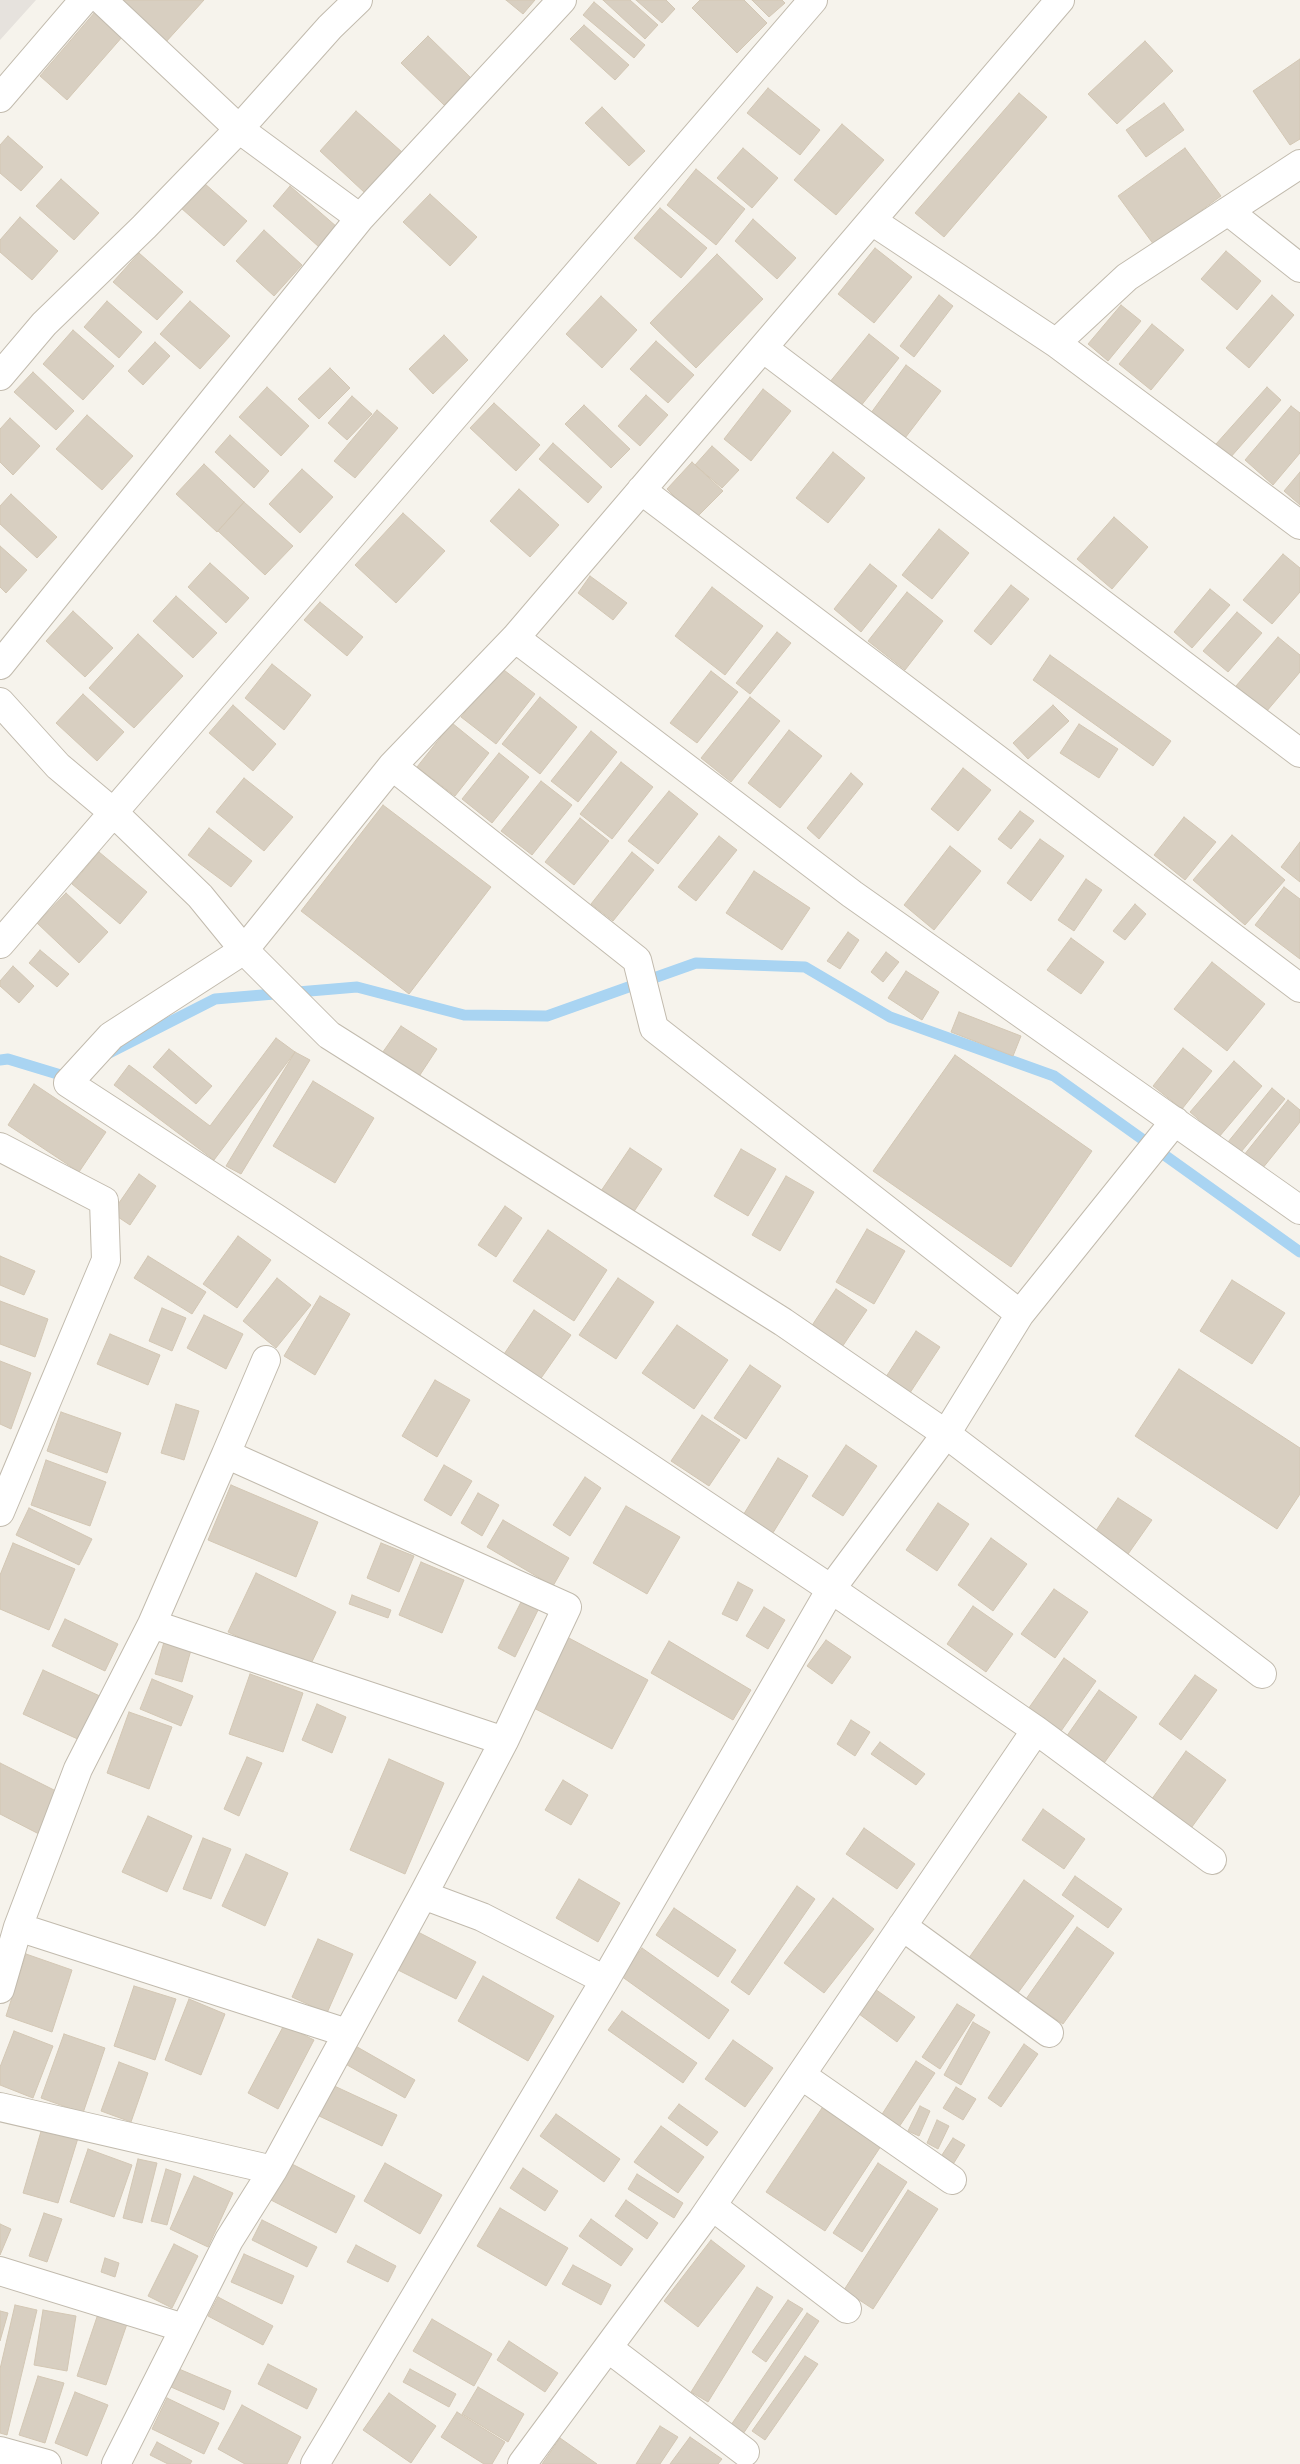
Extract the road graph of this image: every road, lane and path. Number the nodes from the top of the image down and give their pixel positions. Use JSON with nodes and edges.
{"nodes":[{"id":1,"x":84,"y":0,"type":"edge"},
{"id":2,"x":102,"y":0,"type":"edge"},
{"id":3,"x":358,"y":0,"type":"edge"},
{"id":4,"x":562,"y":0,"type":"edge"},
{"id":5,"x":813,"y":0,"type":"edge"},
{"id":6,"x":1060,"y":0,"type":"edge"},
{"id":7,"x":0,"y":98,"type":"edge"},
{"id":8,"x":239,"y":129,"type":"junction"},
{"id":9,"x":1300,"y":164,"type":"edge"},
{"id":10,"x":1228,"y":211,"type":"junction"},
{"id":11,"x":360,"y":218,"type":"junction"},
{"id":12,"x":872,"y":221,"type":"junction"},
{"id":13,"x":1300,"y":268,"type":"edge"},
{"id":14,"x":1056,"y":343,"type":"junction"},
{"id":15,"x":763,"y":348,"type":"junction"},
{"id":16,"x":0,"y":376,"type":"edge"},
{"id":17,"x":641,"y":490,"type":"junction"},
{"id":18,"x":1300,"y":525,"type":"edge"},
{"id":19,"x":515,"y":638,"type":"junction"},
{"id":20,"x":0,"y":665,"type":"edge"},
{"id":21,"x":0,"y":702,"type":"edge"},
{"id":22,"x":1300,"y":753,"type":"edge"},
{"id":23,"x":392,"y":766,"type":"junction"},
{"id":24,"x":114,"y":813,"type":"junction"},
{"id":25,"x":0,"y":944,"type":"edge"},
{"id":26,"x":244,"y":950,"type":"junction"},
{"id":27,"x":1300,"y":988,"type":"edge"},
{"id":28,"x":1170,"y":1127,"type":"junction"},
{"id":29,"x":0,"y":1147,"type":"edge"},
{"id":30,"x":1300,"y":1210,"type":"edge"},
{"id":31,"x":1020,"y":1314,"type":"junction"},
{"id":32,"x":266,"y":1360,"type":"dead end"},
{"id":33,"x":946,"y":1434,"type":"junction"},
{"id":34,"x":226,"y":1454,"type":"junction"},
{"id":35,"x":0,"y":1512,"type":"edge"},
{"id":36,"x":831,"y":1589,"type":"junction"},
{"id":37,"x":152,"y":1624,"type":"junction"},
{"id":38,"x":1262,"y":1674,"type":"dead end"},
{"id":39,"x":1036,"y":1730,"type":"junction"},
{"id":40,"x":504,"y":1741,"type":"junction"},
{"id":41,"x":1212,"y":1860,"type":"dead end"},
{"id":42,"x":423,"y":1895,"type":"junction"},
{"id":43,"x":902,"y":1926,"type":"junction"},
{"id":44,"x":18,"y":1927,"type":"junction"},
{"id":45,"x":605,"y":1980,"type":"junction"},
{"id":46,"x":0,"y":1989,"type":"edge"},
{"id":47,"x":346,"y":2033,"type":"junction"},
{"id":48,"x":1049,"y":2033,"type":"dead end"},
{"id":49,"x":801,"y":2076,"type":"junction"},
{"id":50,"x":0,"y":2107,"type":"edge"},
{"id":51,"x":273,"y":2170,"type":"junction"},
{"id":52,"x":952,"y":2180,"type":"dead end"},
{"id":53,"x":712,"y":2206,"type":"junction"},
{"id":54,"x":0,"y":2270,"type":"edge"},
{"id":55,"x":847,"y":2309,"type":"dead end"},
{"id":56,"x":184,"y":2328,"type":"junction"},
{"id":57,"x":608,"y":2348,"type":"junction"},
{"id":58,"x":0,"y":2451,"type":"edge"},
{"id":59,"x":745,"y":2452,"type":"dead end"},
{"id":60,"x":47,"y":2464,"type":"edge"},
{"id":61,"x":116,"y":2464,"type":"edge"},
{"id":62,"x":315,"y":2464,"type":"edge"},
{"id":63,"x":522,"y":2464,"type":"edge"}],
"edges":[{"from":1,"to":7,"type":"street"},
{"from":2,"to":8,"type":"street"},
{"from":3,"to":8,"type":"street"},
{"from":4,"to":11,"type":"street"},
{"from":5,"to":24,"type":"street"},
{"from":6,"to":12,"type":"street"},
{"from":8,"to":11,"type":"street"},
{"from":8,"to":16,"type":"street"},
{"from":9,"to":10,"type":"street"},
{"from":10,"to":13,"type":"street"},
{"from":10,"to":14,"type":"street"},
{"from":11,"to":20,"type":"street"},
{"from":12,"to":14,"type":"street"},
{"from":12,"to":15,"type":"street"},
{"from":14,"to":18,"type":"street"},
{"from":15,"to":17,"type":"street"},
{"from":15,"to":22,"type":"street"},
{"from":17,"to":19,"type":"street"},
{"from":17,"to":27,"type":"street"},
{"from":19,"to":23,"type":"street"},
{"from":19,"to":28,"type":"street"},
{"from":21,"to":24,"type":"street"},
{"from":23,"to":26,"type":"street"},
{"from":23,"to":31,"type":"street"},
{"from":24,"to":25,"type":"street"},
{"from":24,"to":26,"type":"street"},
{"from":26,"to":33,"type":"street"},
{"from":26,"to":36,"type":"street"},
{"from":28,"to":30,"type":"street"},
{"from":28,"to":31,"type":"street"},
{"from":29,"to":35,"type":"street"},
{"from":31,"to":33,"type":"street"},
{"from":32,"to":34,"type":"street"},
{"from":33,"to":36,"type":"street"},
{"from":33,"to":38,"type":"street"},
{"from":34,"to":37,"type":"street"},
{"from":34,"to":40,"type":"street"},
{"from":36,"to":39,"type":"street"},
{"from":36,"to":45,"type":"street"},
{"from":37,"to":40,"type":"street"},
{"from":37,"to":44,"type":"street"},
{"from":39,"to":41,"type":"street"},
{"from":39,"to":43,"type":"street"},
{"from":40,"to":42,"type":"street"},
{"from":42,"to":45,"type":"street"},
{"from":42,"to":47,"type":"street"},
{"from":43,"to":48,"type":"street"},
{"from":43,"to":49,"type":"street"},
{"from":44,"to":46,"type":"street"},
{"from":44,"to":47,"type":"street"},
{"from":45,"to":62,"type":"street"},
{"from":47,"to":51,"type":"street"},
{"from":49,"to":52,"type":"street"},
{"from":49,"to":53,"type":"street"},
{"from":50,"to":51,"type":"street"},
{"from":51,"to":56,"type":"street"},
{"from":53,"to":55,"type":"street"},
{"from":53,"to":57,"type":"street"},
{"from":54,"to":56,"type":"street"},
{"from":56,"to":61,"type":"street"},
{"from":57,"to":59,"type":"street"},
{"from":57,"to":63,"type":"street"},
{"from":58,"to":60,"type":"street"}]}
